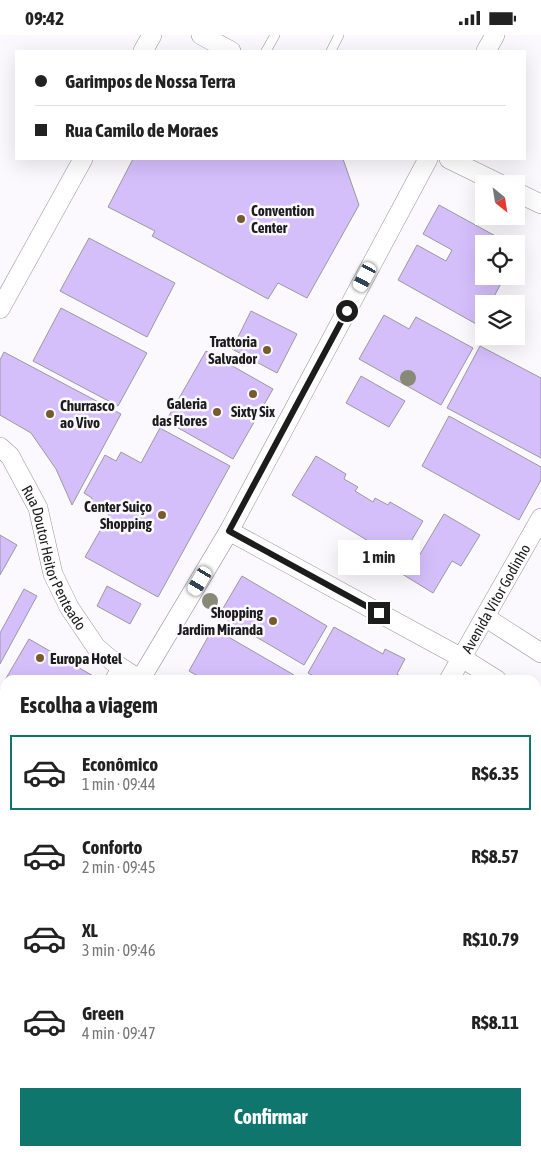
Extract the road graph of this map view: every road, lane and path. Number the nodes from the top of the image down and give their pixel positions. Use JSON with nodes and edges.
{"nodes":[{"id":1,"x":152,"y":35,"type":"edge"},
{"id":2,"x":200,"y":35,"type":"edge"},
{"id":3,"x":275,"y":35,"type":"edge"},
{"id":4,"x":339,"y":35,"type":"edge"},
{"id":5,"x":495,"y":35,"type":"edge"},
{"id":6,"x":144,"y":50,"type":"edge"},
{"id":7,"x":229,"y":50,"type":"edge"},
{"id":8,"x":267,"y":50,"type":"edge"},
{"id":9,"x":332,"y":50,"type":"edge"},
{"id":10,"x":487,"y":50,"type":"edge"},
{"id":11,"x":82,"y":160,"type":"edge"},
{"id":12,"x":427,"y":160,"type":"edge"},
{"id":13,"x":451,"y":160,"type":"edge"},
{"id":14,"x":482,"y":175,"type":"edge"},
{"id":15,"x":525,"y":196,"type":"edge"},
{"id":16,"x":541,"y":204,"type":"edge"},
{"id":17,"x":0,"y":309,"type":"edge"},
{"id":18,"x":0,"y":447,"type":"edge"},
{"id":19,"x":541,"y":518,"type":"edge"},
{"id":20,"x":229,"y":531,"type":"junction"},
{"id":21,"x":485,"y":617,"type":"junction"},
{"id":22,"x":541,"y":653,"type":"edge"},
{"id":23,"x":462,"y":658,"type":"junction"},
{"id":24,"x":113,"y":673,"type":"edge"},
{"id":25,"x":143,"y":675,"type":"edge"},
{"id":26,"x":452,"y":675,"type":"edge"},
{"id":27,"x":489,"y":675,"type":"edge"}],
"edges":[{"from":1,"to":6,"type":"street"},
{"from":2,"to":7,"type":"street"},
{"from":3,"to":8,"type":"lane"},
{"from":4,"to":9,"type":"lane"},
{"from":5,"to":10,"type":"street"},
{"from":11,"to":17,"type":"street"},
{"from":12,"to":20,"type":"street"},
{"from":13,"to":14,"type":"street"},
{"from":15,"to":16,"type":"street"},
{"from":18,"to":24,"type":"street","name":"Rua Doutor Heitor Penteado"},
{"from":19,"to":21,"type":"street","name":"Avenida Vitor Godinho"},
{"from":20,"to":23,"type":"street"},
{"from":20,"to":25,"type":"street"},
{"from":21,"to":22,"type":"street"},
{"from":21,"to":23,"type":"street","name":"Avenida Vitor Godinho"},
{"from":23,"to":26,"type":"street","name":"Avenida Vitor Godinho"},
{"from":23,"to":27,"type":"street"}]}
